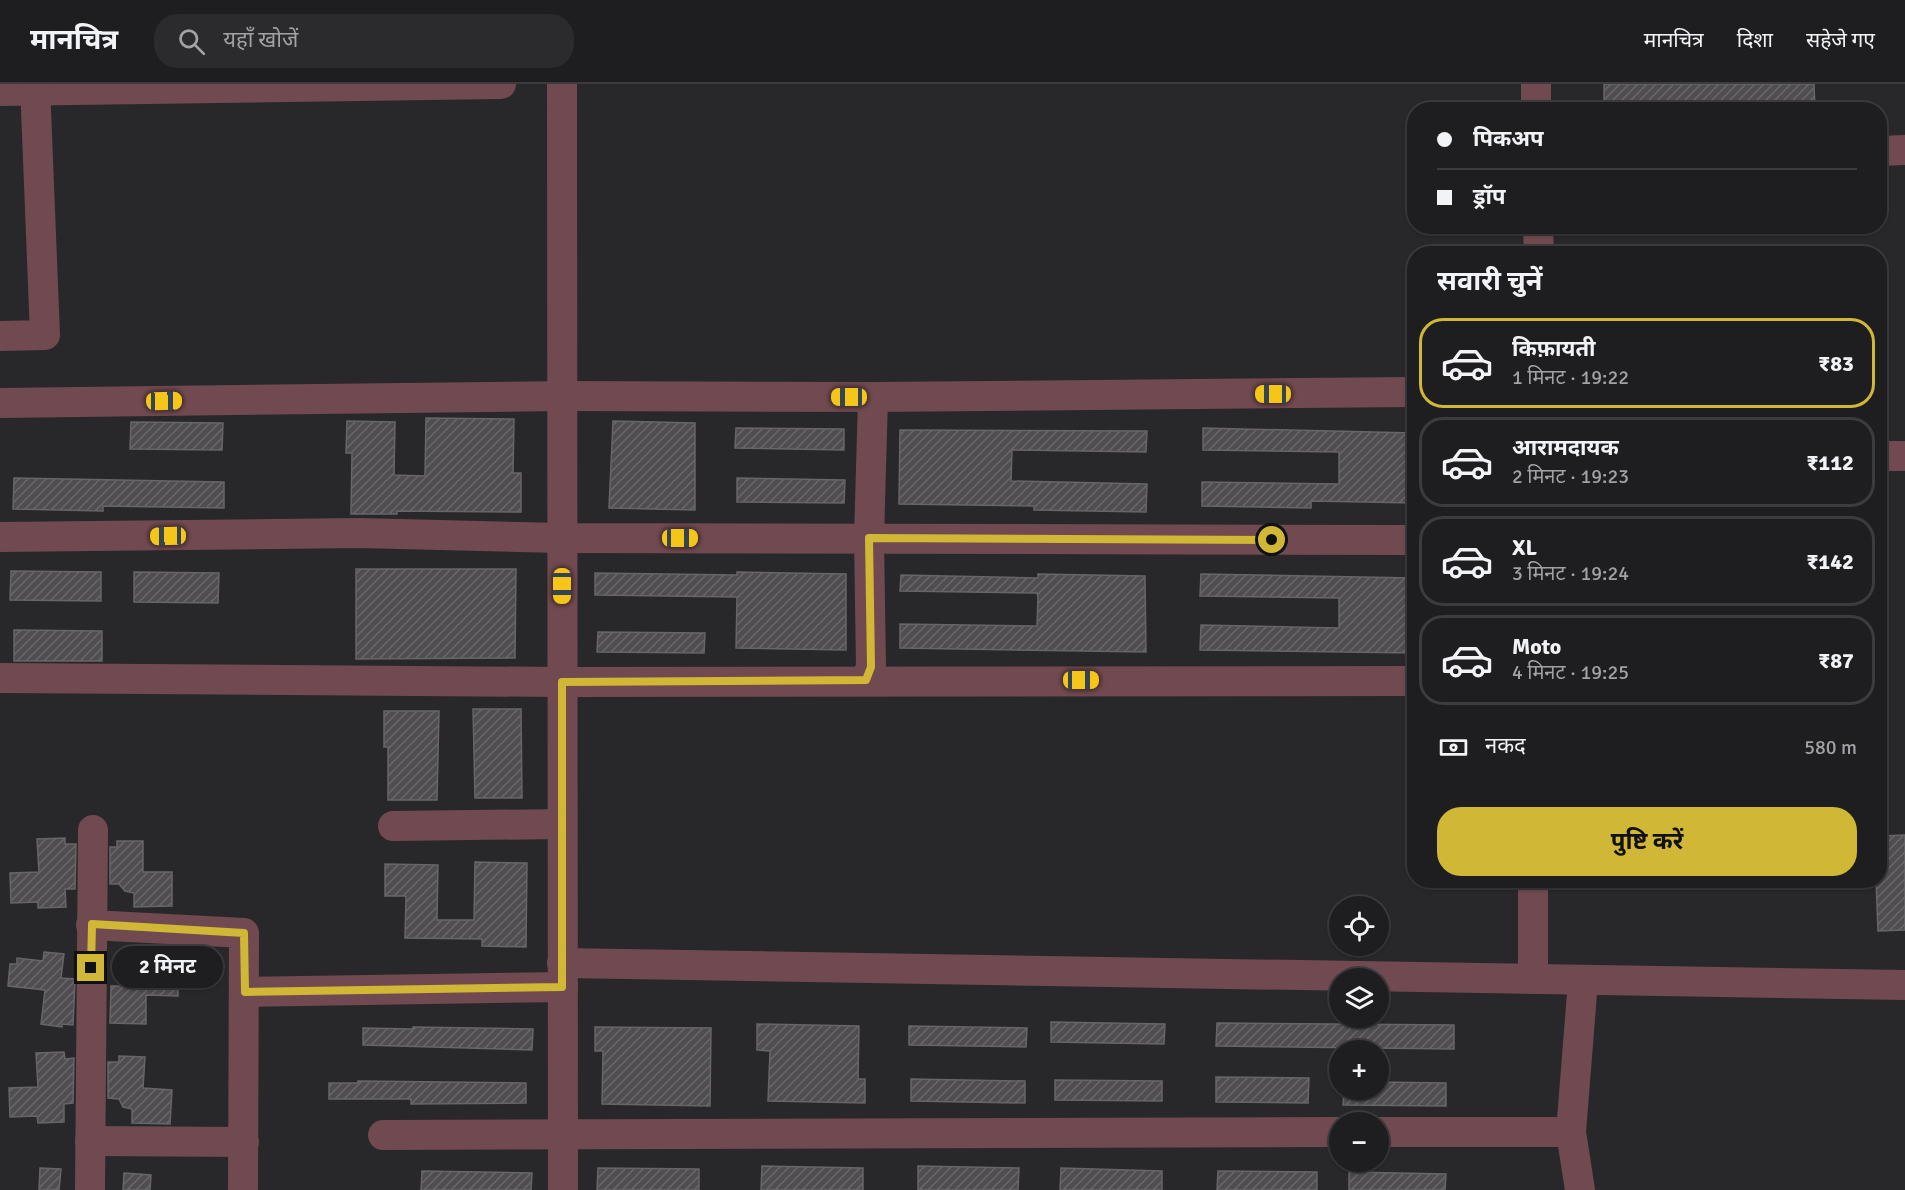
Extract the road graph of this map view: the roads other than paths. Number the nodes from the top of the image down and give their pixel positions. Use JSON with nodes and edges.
{"nodes":[{"id":1,"x":501,"y":84,"type":"edge"},
{"id":2,"x":562,"y":84,"type":"edge"},
{"id":3,"x":1536,"y":84,"type":"edge"},
{"id":4,"x":353,"y":85,"type":"edge"},
{"id":5,"x":35,"y":87,"type":"edge"},
{"id":6,"x":0,"y":91,"type":"edge"},
{"id":7,"x":1536,"y":102,"type":"edge"},
{"id":8,"x":1905,"y":150,"type":"edge"},
{"id":9,"x":1887,"y":151,"type":"edge"},
{"id":10,"x":0,"y":336,"type":"edge"},
{"id":11,"x":1407,"y":393,"type":"edge"},
{"id":12,"x":562,"y":396,"type":"junction"},
{"id":13,"x":873,"y":397,"type":"junction"},
{"id":14,"x":0,"y":403,"type":"edge"},
{"id":15,"x":1887,"y":456,"type":"edge"},
{"id":16,"x":1905,"y":456,"type":"edge"},
{"id":17,"x":0,"y":537,"type":"edge"},
{"id":18,"x":562,"y":538,"type":"junction"},
{"id":19,"x":869,"y":538,"type":"junction"},
{"id":20,"x":1407,"y":540,"type":"edge"},
{"id":21,"x":0,"y":678,"type":"edge"},
{"id":22,"x":866,"y":680,"type":"junction"},
{"id":23,"x":1407,"y":681,"type":"edge"},
{"id":24,"x":562,"y":682,"type":"junction"},
{"id":25,"x":562,"y":824,"type":"junction"},
{"id":26,"x":393,"y":826,"type":"dead end"},
{"id":27,"x":93,"y":830,"type":"dead end"},
{"id":28,"x":1533,"y":888,"type":"edge"},
{"id":29,"x":92,"y":924,"type":"junction"},
{"id":30,"x":562,"y":975,"type":"junction"},
{"id":31,"x":1533,"y":979,"type":"junction"},
{"id":32,"x":1583,"y":981,"type":"junction"},
{"id":33,"x":1905,"y":985,"type":"edge"},
{"id":34,"x":245,"y":992,"type":"junction"},
{"id":35,"x":1329,"y":1132,"type":"edge"},
{"id":36,"x":1389,"y":1132,"type":"edge"},
{"id":37,"x":1571,"y":1132,"type":"junction"},
{"id":38,"x":563,"y":1134,"type":"junction"},
{"id":39,"x":383,"y":1135,"type":"dead end"},
{"id":40,"x":90,"y":1141,"type":"junction"},
{"id":41,"x":244,"y":1142,"type":"junction"},
{"id":42,"x":90,"y":1190,"type":"edge"},
{"id":43,"x":243,"y":1190,"type":"edge"},
{"id":44,"x":563,"y":1190,"type":"edge"},
{"id":45,"x":1580,"y":1190,"type":"edge"}],
"edges":[{"from":1,"to":4,"type":"street"},
{"from":2,"to":12,"type":"street"},
{"from":3,"to":7,"type":"street"},
{"from":4,"to":5,"type":"street"},
{"from":5,"to":6,"type":"street"},
{"from":5,"to":10,"type":"street"},
{"from":8,"to":9,"type":"street"},
{"from":11,"to":13,"type":"street"},
{"from":12,"to":13,"type":"street"},
{"from":12,"to":14,"type":"street"},
{"from":12,"to":18,"type":"street"},
{"from":13,"to":19,"type":"street"},
{"from":15,"to":16,"type":"street"},
{"from":17,"to":18,"type":"street"},
{"from":18,"to":19,"type":"street"},
{"from":18,"to":24,"type":"street"},
{"from":19,"to":20,"type":"street"},
{"from":19,"to":22,"type":"street"},
{"from":21,"to":24,"type":"street"},
{"from":22,"to":23,"type":"street"},
{"from":22,"to":24,"type":"street"},
{"from":24,"to":25,"type":"street"},
{"from":25,"to":26,"type":"street"},
{"from":25,"to":30,"type":"street"},
{"from":27,"to":29,"type":"street"},
{"from":28,"to":31,"type":"street"},
{"from":29,"to":34,"type":"street"},
{"from":29,"to":40,"type":"street"},
{"from":30,"to":31,"type":"street"},
{"from":30,"to":34,"type":"street"},
{"from":30,"to":38,"type":"street"},
{"from":31,"to":32,"type":"street"},
{"from":32,"to":33,"type":"street"},
{"from":32,"to":37,"type":"street"},
{"from":34,"to":41,"type":"street"},
{"from":35,"to":38,"type":"street"},
{"from":36,"to":37,"type":"street"},
{"from":37,"to":45,"type":"street"},
{"from":38,"to":39,"type":"street"},
{"from":38,"to":44,"type":"street"},
{"from":40,"to":41,"type":"street"},
{"from":40,"to":42,"type":"street"},
{"from":41,"to":43,"type":"street"}]}
